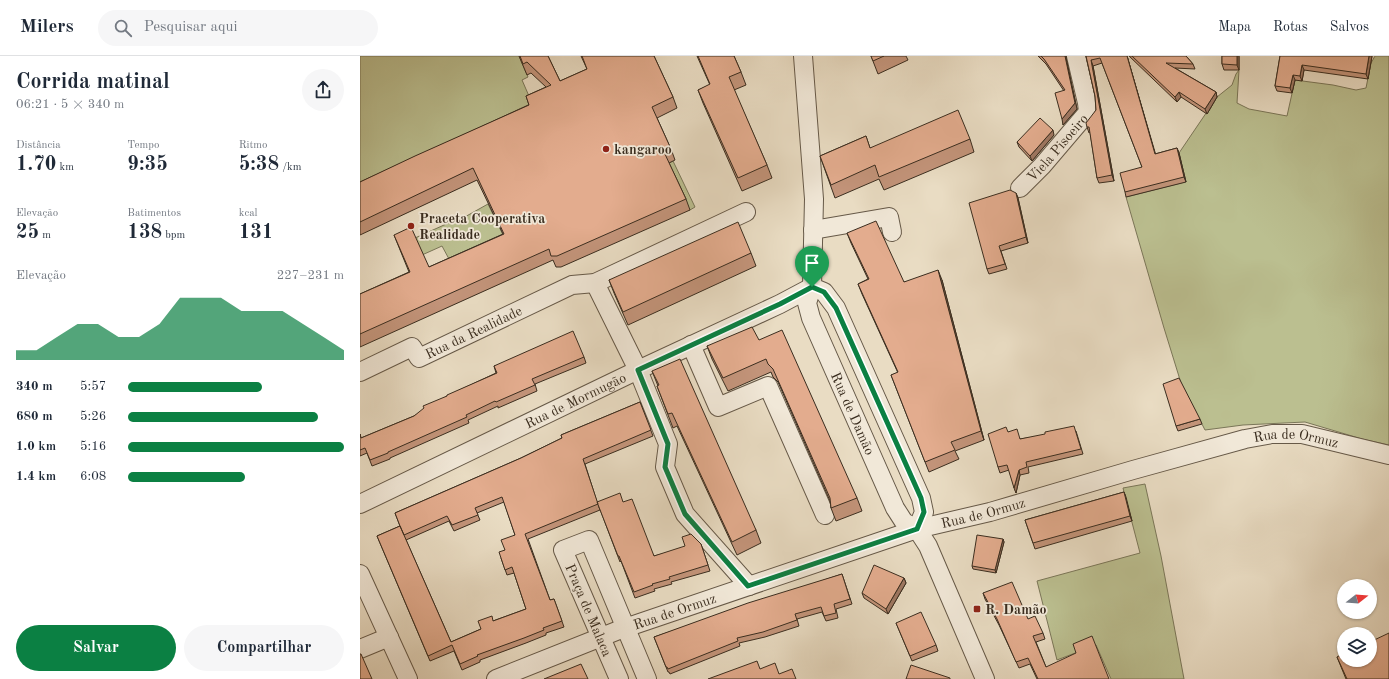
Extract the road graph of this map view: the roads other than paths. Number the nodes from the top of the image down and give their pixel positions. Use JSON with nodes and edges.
{"nodes":[{"id":1,"x":803,"y":56,"type":"edge"},
{"id":2,"x":1076,"y":56,"type":"edge"},
{"id":3,"x":1020,"y":188,"type":"dead end"},
{"id":4,"x":746,"y":212,"type":"dead end"},
{"id":5,"x":813,"y":230,"type":"junction"},
{"id":6,"x":892,"y":232,"type":"dead end"},
{"id":7,"x":595,"y":283,"type":"junction"},
{"id":8,"x":812,"y":287,"type":"junction"},
{"id":9,"x":690,"y":345,"type":"junction"},
{"id":10,"x":638,"y":370,"type":"junction"},
{"id":11,"x":360,"y":372,"type":"edge"},
{"id":12,"x":1389,"y":455,"type":"edge"},
{"id":13,"x":360,"y":504,"type":"edge"},
{"id":14,"x":825,"y":515,"type":"dead end"},
{"id":15,"x":917,"y":529,"type":"junction"},
{"id":16,"x":360,"y":574,"type":"edge"},
{"id":17,"x":748,"y":586,"type":"junction"},
{"id":18,"x":627,"y":628,"type":"junction"},
{"id":19,"x":389,"y":637,"type":"junction"},
{"id":20,"x":600,"y":638,"type":"junction"},
{"id":21,"x":360,"y":648,"type":"edge"},
{"id":22,"x":408,"y":679,"type":"edge"},
{"id":23,"x":496,"y":679,"type":"edge"},
{"id":24,"x":618,"y":679,"type":"edge"},
{"id":25,"x":647,"y":679,"type":"edge"},
{"id":26,"x":985,"y":679,"type":"edge"}],
"edges":[{"from":1,"to":5,"type":"street","name":"Rua de Damão"},
{"from":2,"to":3,"type":"street","name":"Viela Pisoeiro"},
{"from":4,"to":7,"type":"street","name":"Rua da Realidade"},
{"from":5,"to":6,"type":"street"},
{"from":5,"to":8,"type":"street","name":"Rua de Damão"},
{"from":7,"to":10,"type":"street"},
{"from":7,"to":11,"type":"street","name":"Rua da Realidade"},
{"from":8,"to":9,"type":"street","name":"Rua de Mormugão"},
{"from":8,"to":15,"type":"street","name":"Rua de Damão"},
{"from":8,"to":15,"type":"street","name":"Rua de Damão"},
{"from":9,"to":10,"type":"street","name":"Rua de Mormugão"},
{"from":9,"to":14,"type":"street"},
{"from":10,"to":13,"type":"street","name":"Rua de Mormugão"},
{"from":10,"to":17,"type":"street"},
{"from":12,"to":15,"type":"street","name":"Rua de Ormuz"},
{"from":15,"to":17,"type":"street","name":"Rua de Ormuz"},
{"from":15,"to":26,"type":"street","name":"Rua de Damão"},
{"from":16,"to":19,"type":"street"},
{"from":17,"to":18,"type":"street","name":"Rua de Ormuz"},
{"from":18,"to":20,"type":"street","name":"Rua de Ormuz"},
{"from":18,"to":20,"type":"street","name":"Praça de Malaca"},
{"from":18,"to":25,"type":"street","name":"Praça de Malaca"},
{"from":19,"to":21,"type":"street"},
{"from":19,"to":22,"type":"street"},
{"from":20,"to":23,"type":"street","name":"Rua de Ormuz"},
{"from":20,"to":24,"type":"street","name":"Praça de Malaca"}]}
